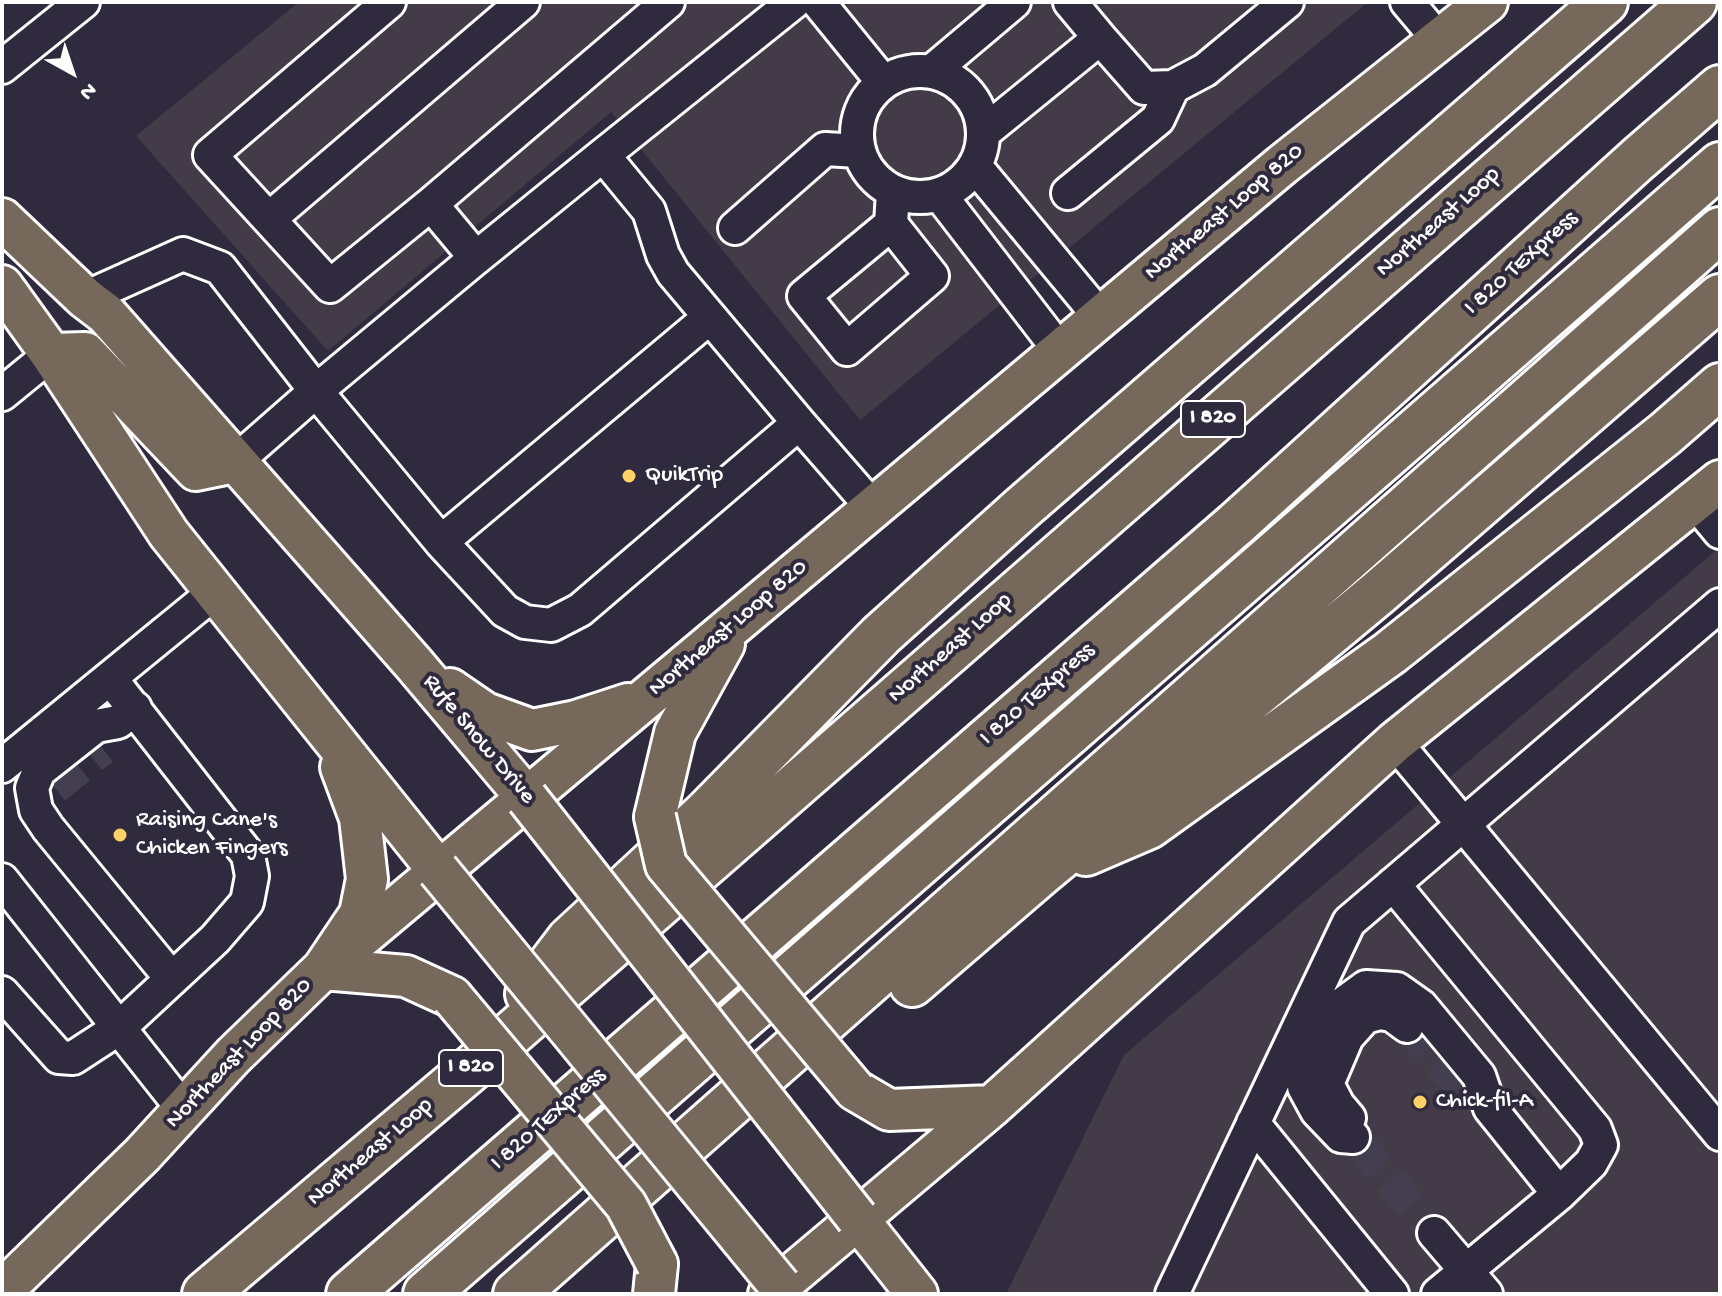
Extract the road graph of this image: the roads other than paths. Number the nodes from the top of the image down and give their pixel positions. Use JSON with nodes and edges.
{"nodes":[{"id":1,"x":389,"y":2,"type":"edge"},
{"id":2,"x":523,"y":2,"type":"edge"},
{"id":3,"x":668,"y":2,"type":"edge"},
{"id":4,"x":794,"y":2,"type":"edge"},
{"id":5,"x":818,"y":2,"type":"edge"},
{"id":6,"x":1014,"y":2,"type":"edge"},
{"id":7,"x":1070,"y":2,"type":"edge"},
{"id":8,"x":1287,"y":2,"type":"edge"},
{"id":9,"x":1407,"y":2,"type":"edge"},
{"id":10,"x":1605,"y":2,"type":"edge"},
{"id":11,"x":1694,"y":2,"type":"edge"},
{"id":12,"x":1485,"y":3,"type":"edge"},
{"id":13,"x":65,"y":7,"type":"edge"},
{"id":14,"x":1100,"y":38,"type":"junction"},
{"id":15,"x":1439,"y":40,"type":"junction"},
{"id":16,"x":2,"y":67,"type":"edge"},
{"id":17,"x":931,"y":72,"type":"junction"},
{"id":18,"x":883,"y":82,"type":"junction"},
{"id":19,"x":1173,"y":87,"type":"junction"},
{"id":20,"x":1720,"y":88,"type":"edge"},
{"id":21,"x":983,"y":133,"type":"junction"},
{"id":22,"x":858,"y":151,"type":"junction"},
{"id":23,"x":603,"y":155,"type":"junction"},
{"id":24,"x":1720,"y":165,"type":"edge"},
{"id":25,"x":975,"y":166,"type":"junction"},
{"id":26,"x":893,"y":192,"type":"junction"},
{"id":27,"x":1068,"y":193,"type":"dead end"},
{"id":28,"x":940,"y":195,"type":"junction"},
{"id":29,"x":431,"y":204,"type":"junction"},
{"id":30,"x":2,"y":219,"type":"edge"},
{"id":31,"x":269,"y":219,"type":"junction"},
{"id":32,"x":891,"y":224,"type":"dead end"},
{"id":33,"x":735,"y":228,"type":"dead end"},
{"id":34,"x":1720,"y":230,"type":"edge"},
{"id":35,"x":476,"y":258,"type":"junction"},
{"id":36,"x":2,"y":286,"type":"edge"},
{"id":37,"x":1720,"y":297,"type":"edge"},
{"id":38,"x":85,"y":298,"type":"junction"},
{"id":39,"x":710,"y":317,"type":"junction"},
{"id":40,"x":1101,"y":318,"type":"junction"},
{"id":41,"x":1060,"y":351,"type":"junction"},
{"id":42,"x":51,"y":354,"type":"junction"},
{"id":43,"x":1720,"y":386,"type":"edge"},
{"id":44,"x":316,"y":391,"type":"junction"},
{"id":45,"x":2,"y":394,"type":"edge"},
{"id":46,"x":799,"y":423,"type":"junction"},
{"id":47,"x":235,"y":462,"type":"junction"},
{"id":48,"x":1707,"y":492,"type":"edge"},
{"id":49,"x":873,"y":508,"type":"junction"},
{"id":50,"x":1720,"y":532,"type":"edge"},
{"id":51,"x":441,"y":542,"type":"junction"},
{"id":52,"x":215,"y":592,"type":"junction"},
{"id":53,"x":1720,"y":605,"type":"edge"},
{"id":54,"x":735,"y":623,"type":"junction"},
{"id":55,"x":414,"y":664,"type":"junction"},
{"id":56,"x":110,"y":678,"type":"junction"},
{"id":57,"x":645,"y":699,"type":"junction"},
{"id":58,"x":118,"y":726,"type":"junction"},
{"id":59,"x":330,"y":737,"type":"junction"},
{"id":60,"x":1395,"y":742,"type":"junction"},
{"id":61,"x":2,"y":766,"type":"edge"},
{"id":62,"x":55,"y":788,"type":"tunnel mouth"},
{"id":63,"x":527,"y":798,"type":"junction"},
{"id":64,"x":1463,"y":824,"type":"junction"},
{"id":65,"x":48,"y":828,"type":"junction"},
{"id":66,"x":438,"y":870,"type":"junction"},
{"id":67,"x":1041,"y":873,"type":"junction"},
{"id":68,"x":2,"y":880,"type":"edge"},
{"id":69,"x":1393,"y":884,"type":"junction"},
{"id":70,"x":323,"y":969,"type":"junction"},
{"id":71,"x":172,"y":979,"type":"junction"},
{"id":72,"x":2,"y":993,"type":"edge"},
{"id":73,"x":1407,"y":1026,"type":"tunnel mouth"},
{"id":74,"x":119,"y":1028,"type":"junction"},
{"id":75,"x":472,"y":1068,"type":"junction"},
{"id":76,"x":1462,"y":1089,"type":"tunnel mouth"},
{"id":77,"x":992,"y":1106,"type":"junction"},
{"id":78,"x":1490,"y":1108,"type":"junction"},
{"id":79,"x":184,"y":1110,"type":"junction"},
{"id":80,"x":1253,"y":1123,"type":"junction"},
{"id":81,"x":1720,"y":1134,"type":"edge"},
{"id":82,"x":1559,"y":1194,"type":"junction"},
{"id":83,"x":857,"y":1218,"type":"junction"},
{"id":84,"x":1434,"y":1233,"type":"tunnel mouth"},
{"id":85,"x":1464,"y":1270,"type":"junction"},
{"id":86,"x":655,"y":1279,"type":"edge"},
{"id":87,"x":2,"y":1291,"type":"edge"},
{"id":88,"x":779,"y":1291,"type":"edge"},
{"id":89,"x":205,"y":1294,"type":"edge"},
{"id":90,"x":349,"y":1294,"type":"edge"},
{"id":91,"x":426,"y":1294,"type":"edge"},
{"id":92,"x":516,"y":1294,"type":"edge"},
{"id":93,"x":553,"y":1294,"type":"edge"},
{"id":94,"x":917,"y":1294,"type":"edge"},
{"id":95,"x":1172,"y":1294,"type":"edge"},
{"id":96,"x":1392,"y":1294,"type":"edge"},
{"id":97,"x":1438,"y":1294,"type":"edge"},
{"id":98,"x":1486,"y":1294,"type":"edge"}],
"edges":[{"from":1,"to":31,"type":"street"},
{"from":2,"to":31,"type":"street"},
{"from":3,"to":29,"type":"street"},
{"from":4,"to":23,"type":"street"},
{"from":5,"to":18,"type":"street"},
{"from":6,"to":17,"type":"street"},
{"from":7,"to":14,"type":"street"},
{"from":8,"to":19,"type":"street"},
{"from":9,"to":15,"type":"street"},
{"from":10,"to":75,"type":"highway"},
{"from":11,"to":75,"type":"highway","name":"Northeast Loop","number":"I 820"},
{"from":12,"to":15,"type":"main road","name":"Northeast Loop 820"},
{"from":13,"to":16,"type":"street"},
{"from":14,"to":19,"type":"street"},
{"from":14,"to":21,"type":"street"},
{"from":15,"to":40,"type":"main road","name":"Northeast Loop 820"},
{"from":17,"to":18,"type":"street"},
{"from":17,"to":21,"type":"street"},
{"from":18,"to":22,"type":"street"},
{"from":19,"to":27,"type":"street"},
{"from":20,"to":90,"type":"highway","name":"I 820 TEXpress"},
{"from":21,"to":25,"type":"street"},
{"from":22,"to":26,"type":"street"},
{"from":22,"to":33,"type":"street"},
{"from":23,"to":35,"type":"street"},
{"from":23,"to":39,"type":"street"},
{"from":24,"to":91,"type":"highway","name":"I 820 TEXpress"},
{"from":25,"to":28,"type":"street"},
{"from":25,"to":40,"type":"street"},
{"from":26,"to":28,"type":"street"},
{"from":26,"to":32,"type":"street"},
{"from":28,"to":41,"type":"street"},
{"from":29,"to":31,"type":"street"},
{"from":29,"to":35,"type":"street"},
{"from":30,"to":38,"type":"main road","name":"Rufe Snow Drive"},
{"from":34,"to":92,"type":"highway"},
{"from":35,"to":44,"type":"street"},
{"from":36,"to":42,"type":"main road"},
{"from":37,"to":67,"type":"highway"},
{"from":38,"to":44,"type":"street"},
{"from":38,"to":47,"type":"main road","name":"Rufe Snow Drive"},
{"from":39,"to":46,"type":"street"},
{"from":39,"to":51,"type":"street"},
{"from":40,"to":41,"type":"main road","name":"Northeast Loop 820"},
{"from":41,"to":49,"type":"main road","name":"Northeast Loop 820"},
{"from":42,"to":45,"type":"street"},
{"from":42,"to":47,"type":"main road"},
{"from":42,"to":52,"type":"main road"},
{"from":43,"to":67,"type":"highway"},
{"from":44,"to":47,"type":"street"},
{"from":44,"to":51,"type":"street"},
{"from":46,"to":49,"type":"street"},
{"from":46,"to":51,"type":"street"},
{"from":47,"to":55,"type":"main road","name":"Rufe Snow Drive"},
{"from":48,"to":50,"type":"street"},
{"from":48,"to":60,"type":"main road"},
{"from":49,"to":54,"type":"main road","name":"Northeast Loop 820"},
{"from":52,"to":56,"type":"street"},
{"from":52,"to":59,"type":"main road"},
{"from":53,"to":64,"type":"street"},
{"from":54,"to":57,"type":"main road","name":"Northeast Loop 820"},
{"from":54,"to":77,"type":"main road","bridge":true},
{"from":55,"to":57,"type":"main road"},
{"from":55,"to":63,"type":"main road","name":"Rufe Snow Drive"},
{"from":56,"to":58,"type":"street"},
{"from":56,"to":61,"type":"street"},
{"from":57,"to":63,"type":"main road","name":"Northeast Loop 820"},
{"from":58,"to":65,"type":"street"},
{"from":58,"to":71,"type":"street"},
{"from":59,"to":66,"type":"main road"},
{"from":59,"to":70,"type":"main road"},
{"from":60,"to":64,"type":"street"},
{"from":60,"to":77,"type":"main road"},
{"from":62,"to":65,"type":"street"},
{"from":63,"to":66,"type":"main road","name":"Northeast Loop 820"},
{"from":63,"to":83,"type":"main road","name":"Rufe Snow Drive","bridge":true},
{"from":64,"to":69,"type":"street"},
{"from":64,"to":81,"type":"street"},
{"from":65,"to":71,"type":"street"},
{"from":66,"to":70,"type":"main road","name":"Northeast Loop 820"},
{"from":66,"to":88,"type":"main road","bridge":true},
{"from":67,"to":93,"type":"highway"},
{"from":68,"to":74,"type":"street"},
{"from":69,"to":80,"type":"street"},
{"from":69,"to":82,"type":"street"},
{"from":70,"to":79,"type":"main road","name":"Northeast Loop 820"},
{"from":70,"to":86,"type":"main road","bridge":true},
{"from":71,"to":74,"type":"street"},
{"from":72,"to":74,"type":"street"},
{"from":73,"to":78,"type":"street"},
{"from":74,"to":79,"type":"street"},
{"from":75,"to":89,"type":"highway","name":"Northeast Loop","number":"I 820"},
{"from":76,"to":78,"type":"street"},
{"from":77,"to":83,"type":"main road"},
{"from":78,"to":82,"type":"street"},
{"from":79,"to":87,"type":"main road","name":"Northeast Loop 820"},
{"from":80,"to":95,"type":"street"},
{"from":80,"to":96,"type":"street"},
{"from":82,"to":85,"type":"street"},
{"from":83,"to":88,"type":"main road"},
{"from":83,"to":94,"type":"main road","name":"Rufe Snow Drive"},
{"from":84,"to":85,"type":"street"},
{"from":85,"to":97,"type":"street"},
{"from":85,"to":98,"type":"street"}]}
